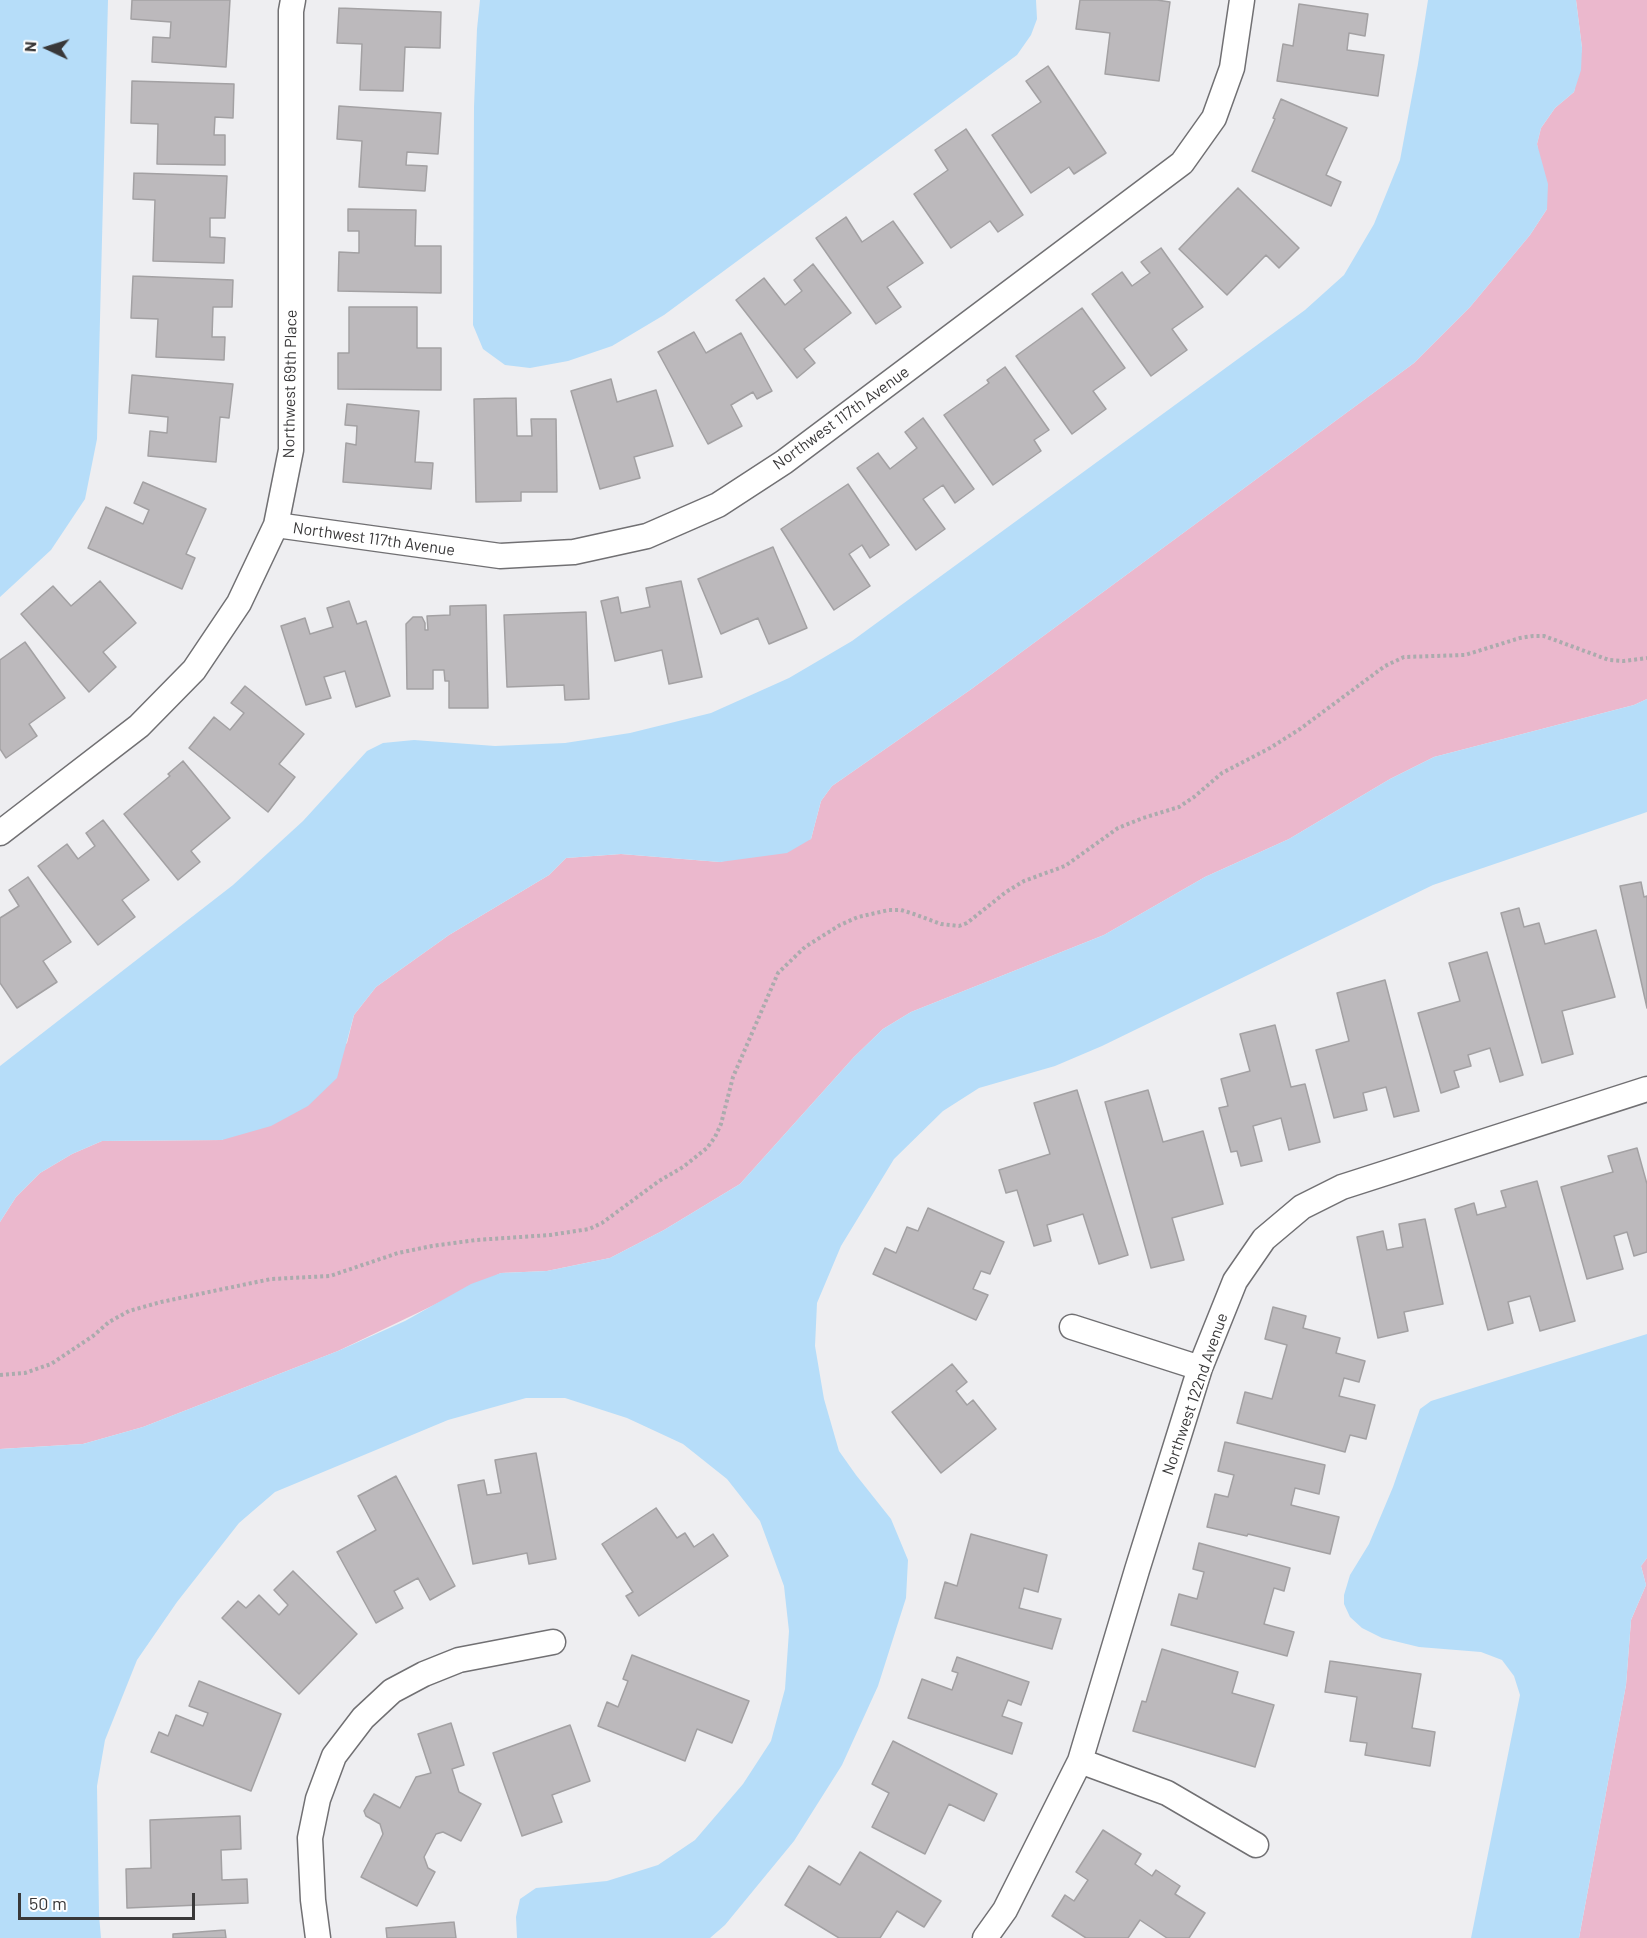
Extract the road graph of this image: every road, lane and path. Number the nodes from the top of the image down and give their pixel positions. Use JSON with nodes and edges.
{"nodes":[{"id":1,"x":293,"y":0,"type":"edge"},
{"id":2,"x":1242,"y":0,"type":"edge"},
{"id":3,"x":276,"y":525,"type":"junction"},
{"id":4,"x":1647,"y":658,"type":"edge"},
{"id":5,"x":0,"y":833,"type":"edge"},
{"id":6,"x":1647,"y":1089,"type":"edge"},
{"id":7,"x":1072,"y":1327,"type":"dead end"},
{"id":8,"x":1200,"y":1368,"type":"junction"},
{"id":9,"x":0,"y":1375,"type":"edge"},
{"id":10,"x":553,"y":1642,"type":"dead end"},
{"id":11,"x":1080,"y":1761,"type":"junction"},
{"id":12,"x":1256,"y":1845,"type":"dead end"},
{"id":13,"x":318,"y":1938,"type":"edge"},
{"id":14,"x":985,"y":1938,"type":"edge"}],
"edges":[{"from":1,"to":3,"type":"street","name":"Northwest 69th Place"},
{"from":2,"to":3,"type":"street","name":"Northwest 117th Avenue"},
{"from":3,"to":5,"type":"street","name":"Northwest 69th Place"},
{"from":4,"to":9,"type":"path"},
{"from":6,"to":8,"type":"street","name":"Northwest 122nd Avenue"},
{"from":7,"to":8,"type":"street"},
{"from":8,"to":11,"type":"street","name":"Northwest 122nd Avenue"},
{"from":10,"to":13,"type":"street"},
{"from":11,"to":12,"type":"street"},
{"from":11,"to":14,"type":"street","name":"Northwest 122nd Avenue"}]}
